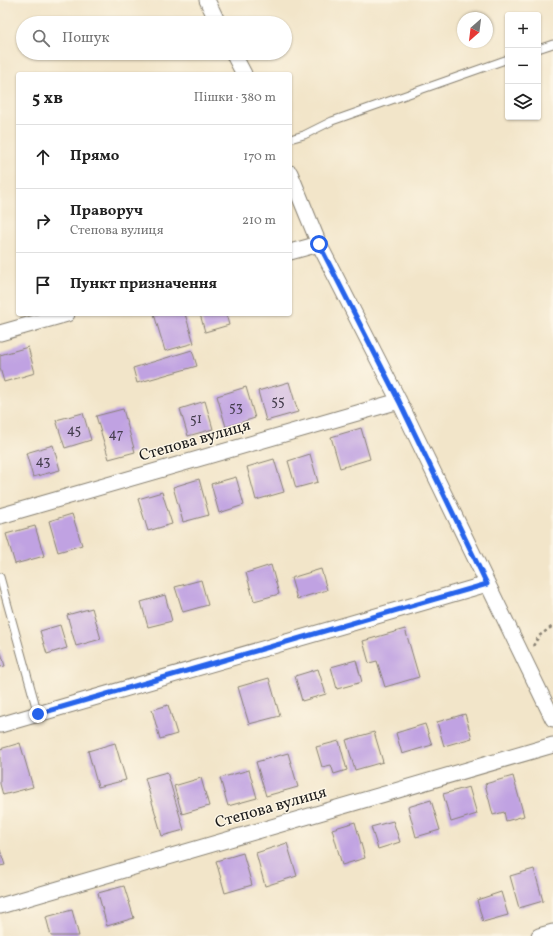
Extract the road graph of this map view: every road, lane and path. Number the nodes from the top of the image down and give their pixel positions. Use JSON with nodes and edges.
{"nodes":[{"id":1,"x":207,"y":0,"type":"edge"},
{"id":2,"x":215,"y":16,"type":"edge"},
{"id":3,"x":553,"y":44,"type":"edge"},
{"id":4,"x":541,"y":48,"type":"edge"},
{"id":5,"x":237,"y":60,"type":"edge"},
{"id":6,"x":505,"y":60,"type":"edge"},
{"id":7,"x":243,"y":72,"type":"edge"},
{"id":8,"x":292,"y":138,"type":"edge"},
{"id":9,"x":292,"y":178,"type":"edge"},
{"id":10,"x":319,"y":244,"type":"junction"},
{"id":11,"x":292,"y":251,"type":"edge"},
{"id":12,"x":60,"y":316,"type":"edge"},
{"id":13,"x":0,"y":333,"type":"edge"},
{"id":14,"x":399,"y":401,"type":"junction"},
{"id":15,"x":0,"y":516,"type":"edge"},
{"id":16,"x":0,"y":577,"type":"edge"},
{"id":17,"x":487,"y":584,"type":"junction"},
{"id":18,"x":553,"y":626,"type":"edge"},
{"id":19,"x":524,"y":660,"type":"junction"},
{"id":20,"x":38,"y":714,"type":"junction"},
{"id":21,"x":553,"y":719,"type":"edge"},
{"id":22,"x":0,"y":725,"type":"edge"},
{"id":23,"x":553,"y":745,"type":"edge"},
{"id":24,"x":0,"y":906,"type":"edge"},
{"id":25,"x":553,"y":932,"type":"edge"},
{"id":26,"x":539,"y":936,"type":"edge"}],
"edges":[{"from":1,"to":2,"type":"street"},
{"from":3,"to":4,"type":"lane"},
{"from":5,"to":7,"type":"street"},
{"from":6,"to":8,"type":"lane"},
{"from":9,"to":10,"type":"street"},
{"from":10,"to":11,"type":"street"},
{"from":10,"to":14,"type":"street"},
{"from":12,"to":13,"type":"street"},
{"from":14,"to":15,"type":"street","name":"Степова вулиця"},
{"from":14,"to":17,"type":"street"},
{"from":16,"to":20,"type":"lane"},
{"from":17,"to":19,"type":"street"},
{"from":17,"to":20,"type":"street"},
{"from":18,"to":19,"type":"path"},
{"from":19,"to":21,"type":"street"},
{"from":20,"to":22,"type":"street"},
{"from":23,"to":24,"type":"street","name":"Степова вулиця"},
{"from":25,"to":26,"type":"street"}]}
